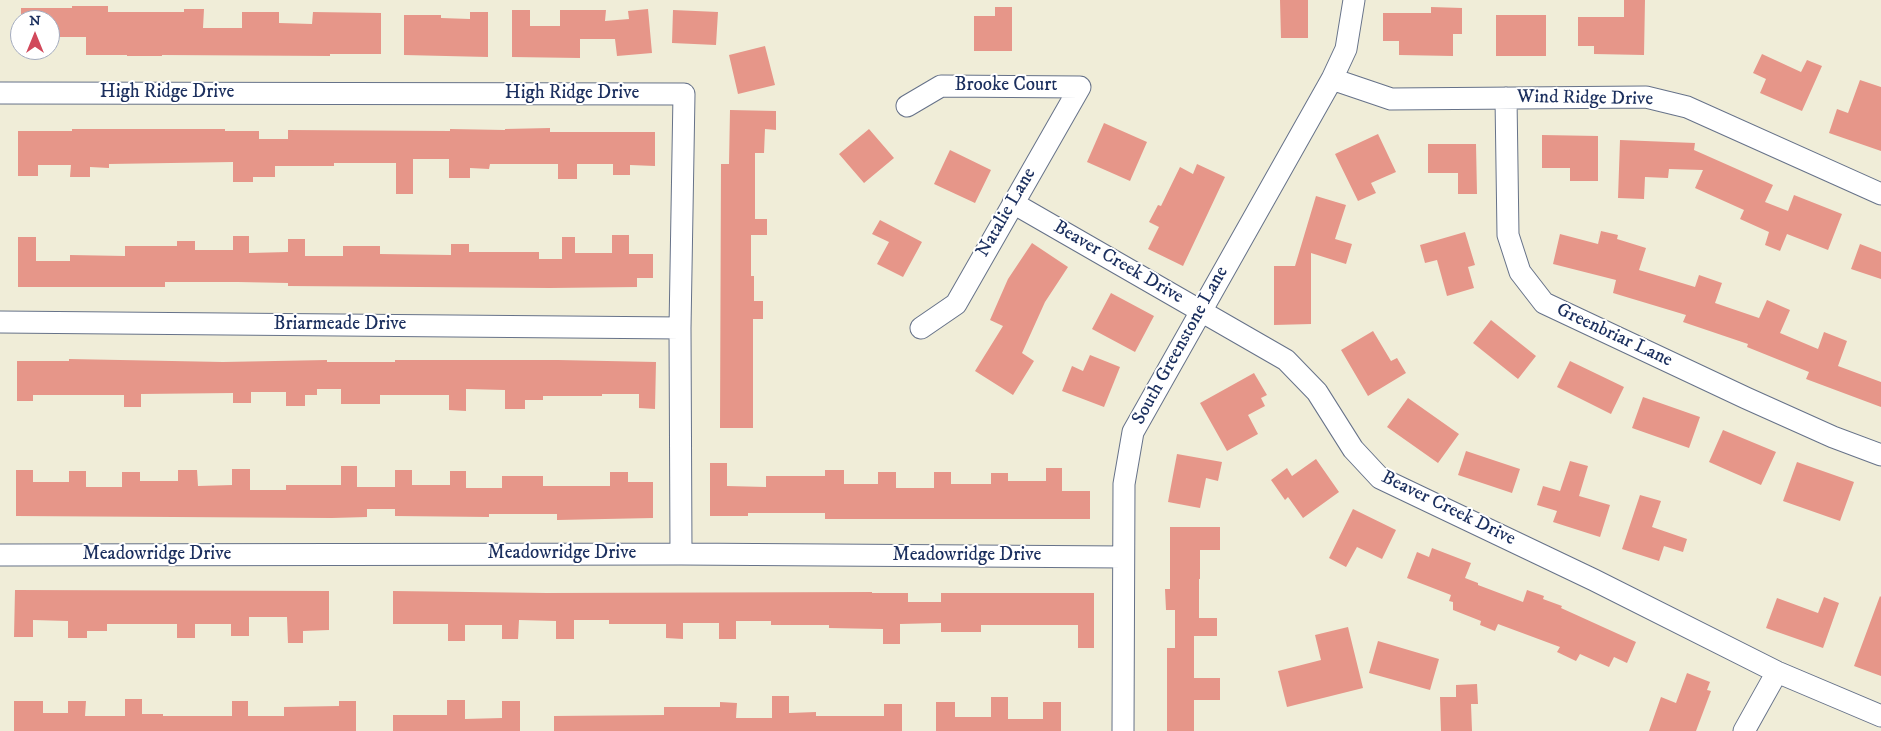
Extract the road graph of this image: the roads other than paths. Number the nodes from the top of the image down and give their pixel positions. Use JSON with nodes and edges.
{"nodes":[{"id":1,"x":1354,"y":0,"type":"edge"},
{"id":2,"x":1332,"y":78,"type":"junction"},
{"id":3,"x":1080,"y":87,"type":"joint"},
{"id":4,"x":0,"y":93,"type":"edge"},
{"id":5,"x":1506,"y":98,"type":"junction"},
{"id":6,"x":907,"y":106,"type":"dead end"},
{"id":7,"x":1881,"y":194,"type":"edge"},
{"id":8,"x":1013,"y":203,"type":"junction"},
{"id":9,"x":1200,"y":310,"type":"junction"},
{"id":10,"x":0,"y":322,"type":"edge"},
{"id":11,"x":680,"y":328,"type":"junction"},
{"id":12,"x":921,"y":328,"type":"dead end"},
{"id":13,"x":1881,"y":455,"type":"edge"},
{"id":14,"x":681,"y":554,"type":"junction"},
{"id":15,"x":0,"y":555,"type":"edge"},
{"id":16,"x":1124,"y":556,"type":"junction"},
{"id":17,"x":1777,"y":672,"type":"junction"},
{"id":18,"x":1881,"y":716,"type":"edge"},
{"id":19,"x":1123,"y":731,"type":"edge"},
{"id":20,"x":1744,"y":731,"type":"edge"}],
"edges":[{"from":1,"to":2,"type":"street","name":"South Greenstone Lane"},
{"from":2,"to":5,"type":"street","name":"Wind Ridge Drive"},
{"from":2,"to":9,"type":"street","name":"South Greenstone Lane"},
{"from":3,"to":6,"type":"street","name":"Brooke Court"},
{"from":3,"to":8,"type":"street","name":"Natalie Lane"},
{"from":4,"to":11,"type":"street","name":"High Ridge Drive"},
{"from":5,"to":7,"type":"street","name":"Wind Ridge Drive"},
{"from":5,"to":13,"type":"street","name":"Greenbriar Lane"},
{"from":8,"to":9,"type":"street","name":"Beaver Creek Drive"},
{"from":8,"to":12,"type":"street","name":"Natalie Lane"},
{"from":9,"to":16,"type":"street","name":"South Greenstone Lane"},
{"from":9,"to":17,"type":"street","name":"Beaver Creek Drive"},
{"from":10,"to":11,"type":"street","name":"Briarmeade Drive"},
{"from":11,"to":14,"type":"street","name":"High Ridge Drive"},
{"from":14,"to":15,"type":"street","name":"Meadowridge Drive"},
{"from":14,"to":16,"type":"street","name":"Meadowridge Drive"},
{"from":16,"to":19,"type":"street","name":"South Greenstone Lane"},
{"from":17,"to":18,"type":"street","name":"Beaver Creek Drive"},
{"from":17,"to":20,"type":"street"}]}
